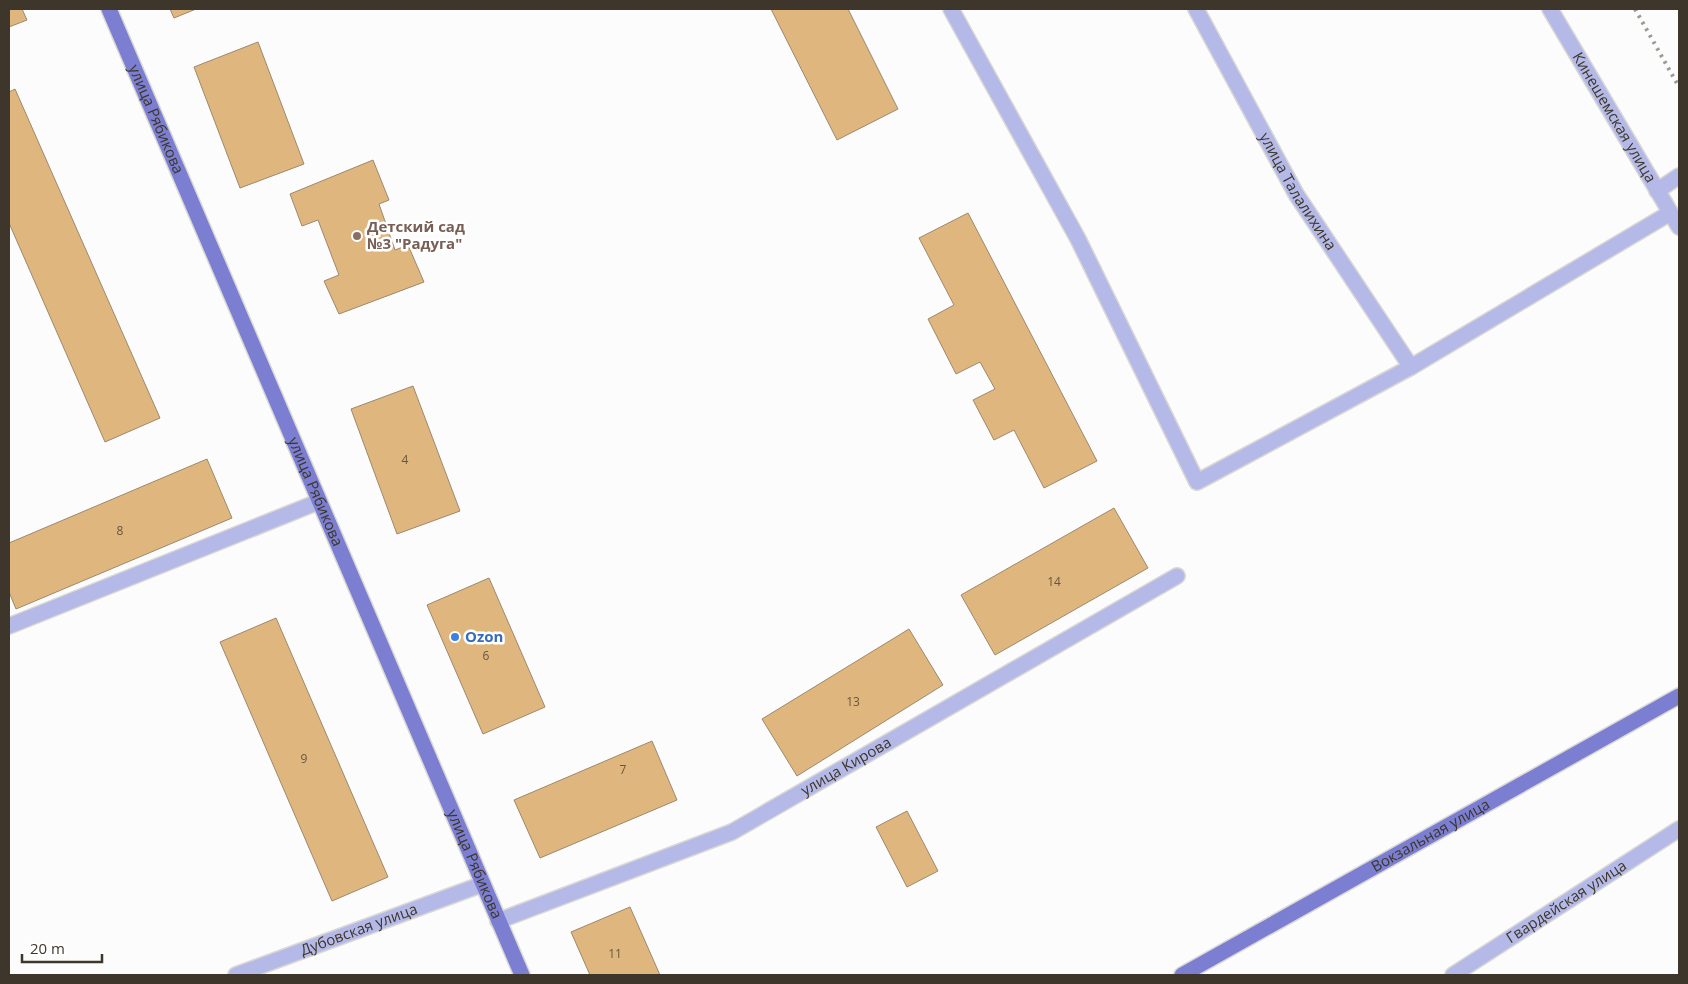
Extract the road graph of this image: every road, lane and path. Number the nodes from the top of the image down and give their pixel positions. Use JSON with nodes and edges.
{"nodes":[{"id":1,"x":109,"y":9,"type":"edge"},
{"id":2,"x":952,"y":9,"type":"edge"},
{"id":3,"x":1196,"y":9,"type":"edge"},
{"id":4,"x":1550,"y":9,"type":"edge"},
{"id":5,"x":1679,"y":176,"type":"edge"},
{"id":6,"x":1657,"y":191,"type":"junction"},
{"id":7,"x":1670,"y":213,"type":"junction"},
{"id":8,"x":1679,"y":227,"type":"edge"},
{"id":9,"x":1411,"y":367,"type":"junction"},
{"id":10,"x":318,"y":502,"type":"junction"},
{"id":11,"x":1177,"y":576,"type":"dead end"},
{"id":12,"x":9,"y":626,"type":"edge"},
{"id":13,"x":1679,"y":696,"type":"edge"},
{"id":14,"x":1679,"y":829,"type":"edge"},
{"id":15,"x":482,"y":884,"type":"junction"},
{"id":16,"x":498,"y":921,"type":"junction"},
{"id":17,"x":236,"y":975,"type":"edge"},
{"id":18,"x":522,"y":975,"type":"edge"},
{"id":19,"x":1182,"y":975,"type":"edge"},
{"id":20,"x":1453,"y":975,"type":"edge"}],
"edges":[{"from":1,"to":10,"type":"main road","name":"улица Рябикова"},
{"from":2,"to":9,"type":"street"},
{"from":3,"to":9,"type":"street","name":"улица Талалихина"},
{"from":4,"to":6,"type":"street","name":"Кинешемская улица"},
{"from":5,"to":6,"type":"street"},
{"from":6,"to":7,"type":"street","name":"Кинешемская улица"},
{"from":7,"to":8,"type":"street","name":"Кинешемская улица"},
{"from":7,"to":9,"type":"street"},
{"from":10,"to":12,"type":"street"},
{"from":10,"to":15,"type":"main road","name":"улица Рябикова"},
{"from":11,"to":16,"type":"street","name":"улица Кирова"},
{"from":13,"to":19,"type":"main road","name":"Вокзальная улица"},
{"from":14,"to":20,"type":"street","name":"Гвардейская улица"},
{"from":15,"to":16,"type":"main road","name":"улица Рябикова"},
{"from":15,"to":17,"type":"street","name":"Дубовская улица"},
{"from":16,"to":18,"type":"main road","name":"улица Рябикова"}]}
